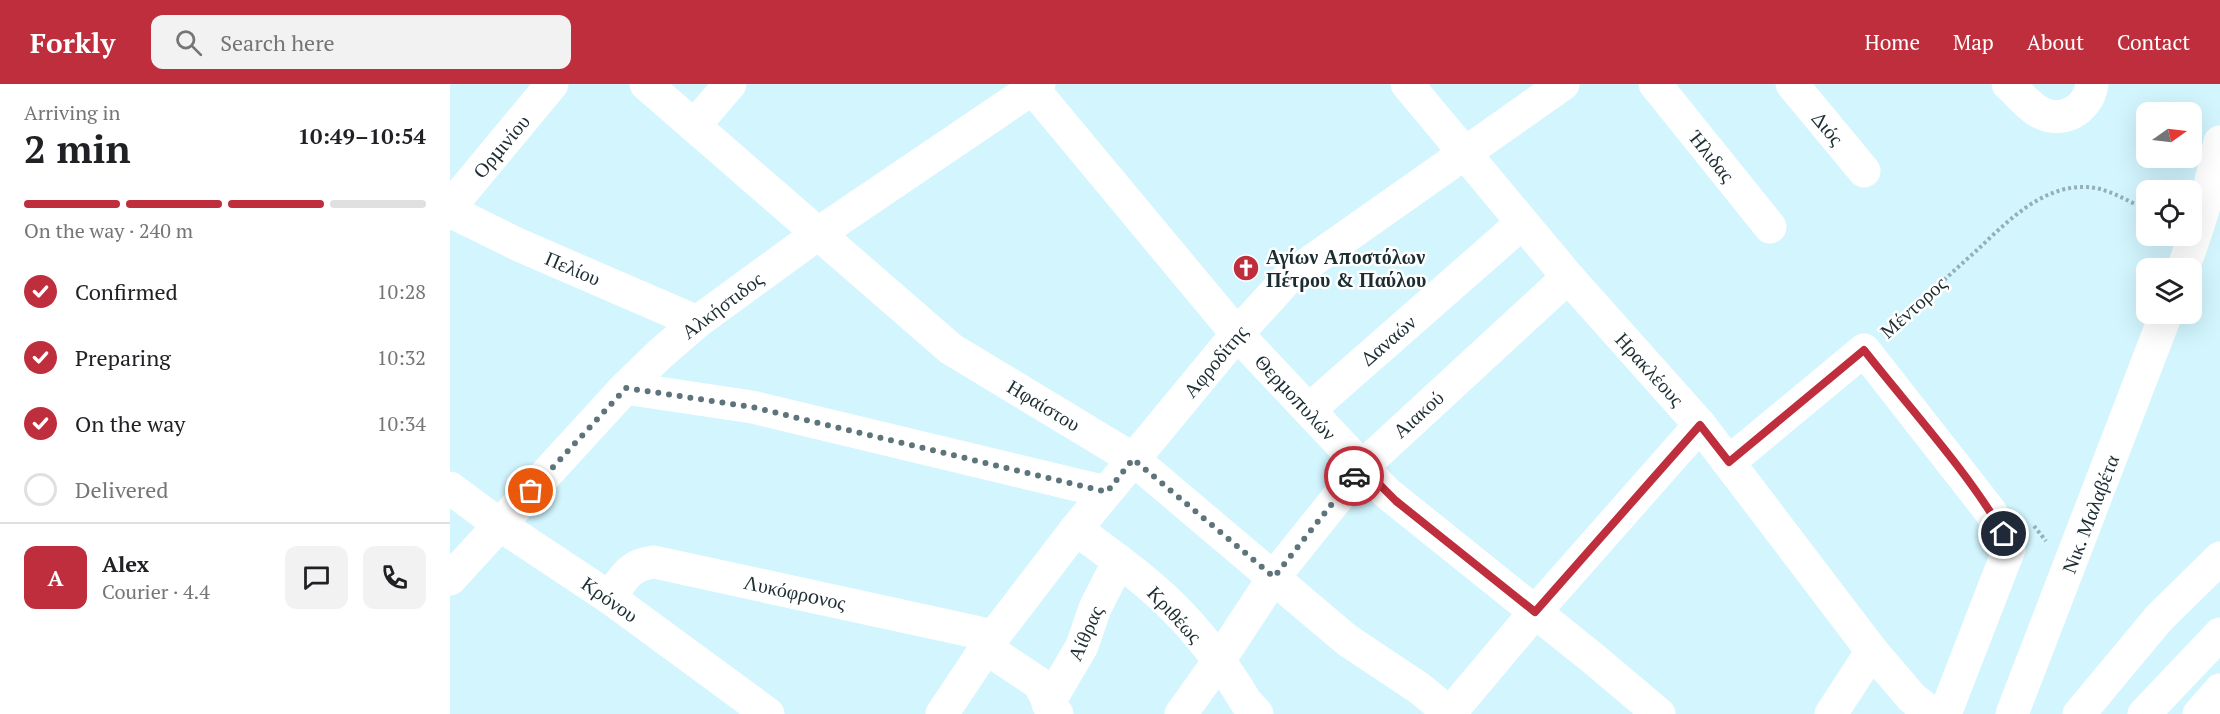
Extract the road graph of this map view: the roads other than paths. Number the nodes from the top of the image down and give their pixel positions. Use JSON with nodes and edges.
{"nodes":[{"id":1,"x":552,"y":84,"type":"edge"},
{"id":2,"x":646,"y":84,"type":"edge"},
{"id":3,"x":730,"y":84,"type":"edge"},
{"id":4,"x":1407,"y":84,"type":"edge"},
{"id":5,"x":1563,"y":84,"type":"edge"},
{"id":6,"x":1655,"y":84,"type":"edge"},
{"id":7,"x":1792,"y":84,"type":"edge"},
{"id":8,"x":2008,"y":84,"type":"edge"},
{"id":9,"x":2092,"y":84,"type":"edge"},
{"id":10,"x":1034,"y":85,"type":"edge"},
{"id":11,"x":694,"y":126,"type":"junction"},
{"id":12,"x":2220,"y":142,"type":"edge"},
{"id":13,"x":1465,"y":152,"type":"junction"},
{"id":14,"x":1864,"y":171,"type":"dead end"},
{"id":15,"x":450,"y":209,"type":"edge"},
{"id":16,"x":1522,"y":223,"type":"junction"},
{"id":17,"x":1770,"y":227,"type":"dead end"},
{"id":18,"x":819,"y":233,"type":"junction"},
{"id":19,"x":2187,"y":258,"type":"edge"},
{"id":20,"x":1568,"y":277,"type":"junction"},
{"id":21,"x":697,"y":322,"type":"junction"},
{"id":22,"x":2162,"y":324,"type":"edge"},
{"id":23,"x":1237,"y":334,"type":"junction"},
{"id":24,"x":626,"y":388,"type":"junction"},
{"id":25,"x":1309,"y":410,"type":"junction"},
{"id":26,"x":1700,"y":425,"type":"junction"},
{"id":27,"x":1133,"y":459,"type":"junction"},
{"id":28,"x":1729,"y":462,"type":"junction"},
{"id":29,"x":1362,"y":467,"type":"junction"},
{"id":30,"x":450,"y":488,"type":"edge"},
{"id":31,"x":1107,"y":492,"type":"junction"},
{"id":32,"x":500,"y":525,"type":"junction"},
{"id":33,"x":1076,"y":529,"type":"junction"},
{"id":34,"x":2220,"y":558,"type":"edge"},
{"id":35,"x":1119,"y":561,"type":"junction"},
{"id":36,"x":1274,"y":577,"type":"junction"},
{"id":37,"x":450,"y":579,"type":"edge"},
{"id":38,"x":610,"y":598,"type":"junction"},
{"id":39,"x":1535,"y":612,"type":"junction"},
{"id":40,"x":2220,"y":634,"type":"edge"},
{"id":41,"x":990,"y":642,"type":"junction"},
{"id":42,"x":1872,"y":651,"type":"junction"},
{"id":43,"x":1218,"y":662,"type":"junction"},
{"id":44,"x":1052,"y":709,"type":"edge"},
{"id":45,"x":1451,"y":713,"type":"edge"},
{"id":46,"x":768,"y":714,"type":"edge"},
{"id":47,"x":942,"y":714,"type":"edge"},
{"id":48,"x":1181,"y":714,"type":"edge"},
{"id":49,"x":1257,"y":714,"type":"edge"},
{"id":50,"x":1659,"y":714,"type":"edge"},
{"id":51,"x":1831,"y":714,"type":"edge"},
{"id":52,"x":1933,"y":714,"type":"edge"},
{"id":53,"x":1945,"y":714,"type":"edge"},
{"id":54,"x":2012,"y":714,"type":"edge"},
{"id":55,"x":2079,"y":714,"type":"edge"},
{"id":56,"x":2144,"y":714,"type":"edge"}],
"edges":[{"from":1,"to":15,"type":"street","name":"Ορμινίου"},
{"from":2,"to":11,"type":"street","name":"Ηφαίστου"},
{"from":3,"to":11,"type":"street"},
{"from":4,"to":13,"type":"street","name":"Ηρακλέους"},
{"from":5,"to":13,"type":"street","name":"Αφροδίτης"},
{"from":6,"to":17,"type":"street","name":"Ήλιδας"},
{"from":7,"to":14,"type":"street","name":"Διός"},
{"from":8,"to":9,"type":"street"},
{"from":10,"to":18,"type":"street","name":"Αλκήστιδος"},
{"from":10,"to":23,"type":"street","name":"Θερμοπυλών"},
{"from":11,"to":18,"type":"street","name":"Ηφαίστου"},
{"from":12,"to":19,"type":"street"},
{"from":13,"to":16,"type":"street","name":"Ηρακλέους"},
{"from":13,"to":23,"type":"street","name":"Αφροδίτης"},
{"from":15,"to":21,"type":"street","name":"Πελίου"},
{"from":16,"to":20,"type":"street","name":"Ηρακλέους"},
{"from":16,"to":25,"type":"street","name":"Δαναών"},
{"from":18,"to":21,"type":"street","name":"Αλκήστιδος"},
{"from":18,"to":27,"type":"street","name":"Ηφαίστου"},
{"from":20,"to":26,"type":"street","name":"Ηρακλέους"},
{"from":20,"to":29,"type":"street","name":"Αιακού"},
{"from":21,"to":24,"type":"street","name":"Αλκήστιδος"},
{"from":22,"to":54,"type":"street","name":"Νικ. Μαλαβέτα"},
{"from":23,"to":25,"type":"street","name":"Θερμοπυλών"},
{"from":23,"to":27,"type":"street","name":"Αφροδίτης"},
{"from":24,"to":31,"type":"street"},
{"from":24,"to":32,"type":"street","name":"Αλκήστιδος"},
{"from":25,"to":29,"type":"street","name":"Θερμοπυλών"},
{"from":26,"to":28,"type":"street","name":"Ηρακλέους"},
{"from":26,"to":39,"type":"street"},
{"from":27,"to":31,"type":"street","name":"Αφροδίτης"},
{"from":27,"to":36,"type":"street","name":"Ηφαίστου"},
{"from":28,"to":42,"type":"street","name":"Ηρακλέους"},
{"from":28,"to":53,"type":"street","name":"Μέντορος"},
{"from":29,"to":36,"type":"street","name":"Αιακού"},
{"from":29,"to":39,"type":"street","name":"Θερμοπυλών"},
{"from":30,"to":32,"type":"street","name":"Κρόνου"},
{"from":31,"to":33,"type":"street","name":"Αφροδίτης"},
{"from":32,"to":37,"type":"street","name":"Αλκήστιδος"},
{"from":32,"to":38,"type":"street","name":"Κρόνου"},
{"from":33,"to":35,"type":"street","name":"Κριθέως"},
{"from":33,"to":41,"type":"street","name":"Αφροδίτης"},
{"from":34,"to":55,"type":"street"},
{"from":35,"to":43,"type":"street","name":"Κριθέως"},
{"from":35,"to":44,"type":"street","name":"Αίθρας"},
{"from":36,"to":43,"type":"street","name":"Αιακού"},
{"from":36,"to":45,"type":"street","name":"Ηφαίστου"},
{"from":38,"to":41,"type":"street","name":"Λυκόφρoνος"},
{"from":38,"to":46,"type":"street","name":"Κρόνου"},
{"from":39,"to":45,"type":"street"},
{"from":39,"to":50,"type":"street","name":"Θερμοπυλών"},
{"from":40,"to":56,"type":"street"},
{"from":41,"to":44,"type":"street","name":"Λυκόφρoνος"},
{"from":41,"to":47,"type":"street","name":"Αφροδίτης"},
{"from":42,"to":51,"type":"street"},
{"from":42,"to":52,"type":"street","name":"Ηρακλέους"},
{"from":43,"to":48,"type":"street","name":"Αιακού"},
{"from":43,"to":49,"type":"street","name":"Κριθέως"}]}
